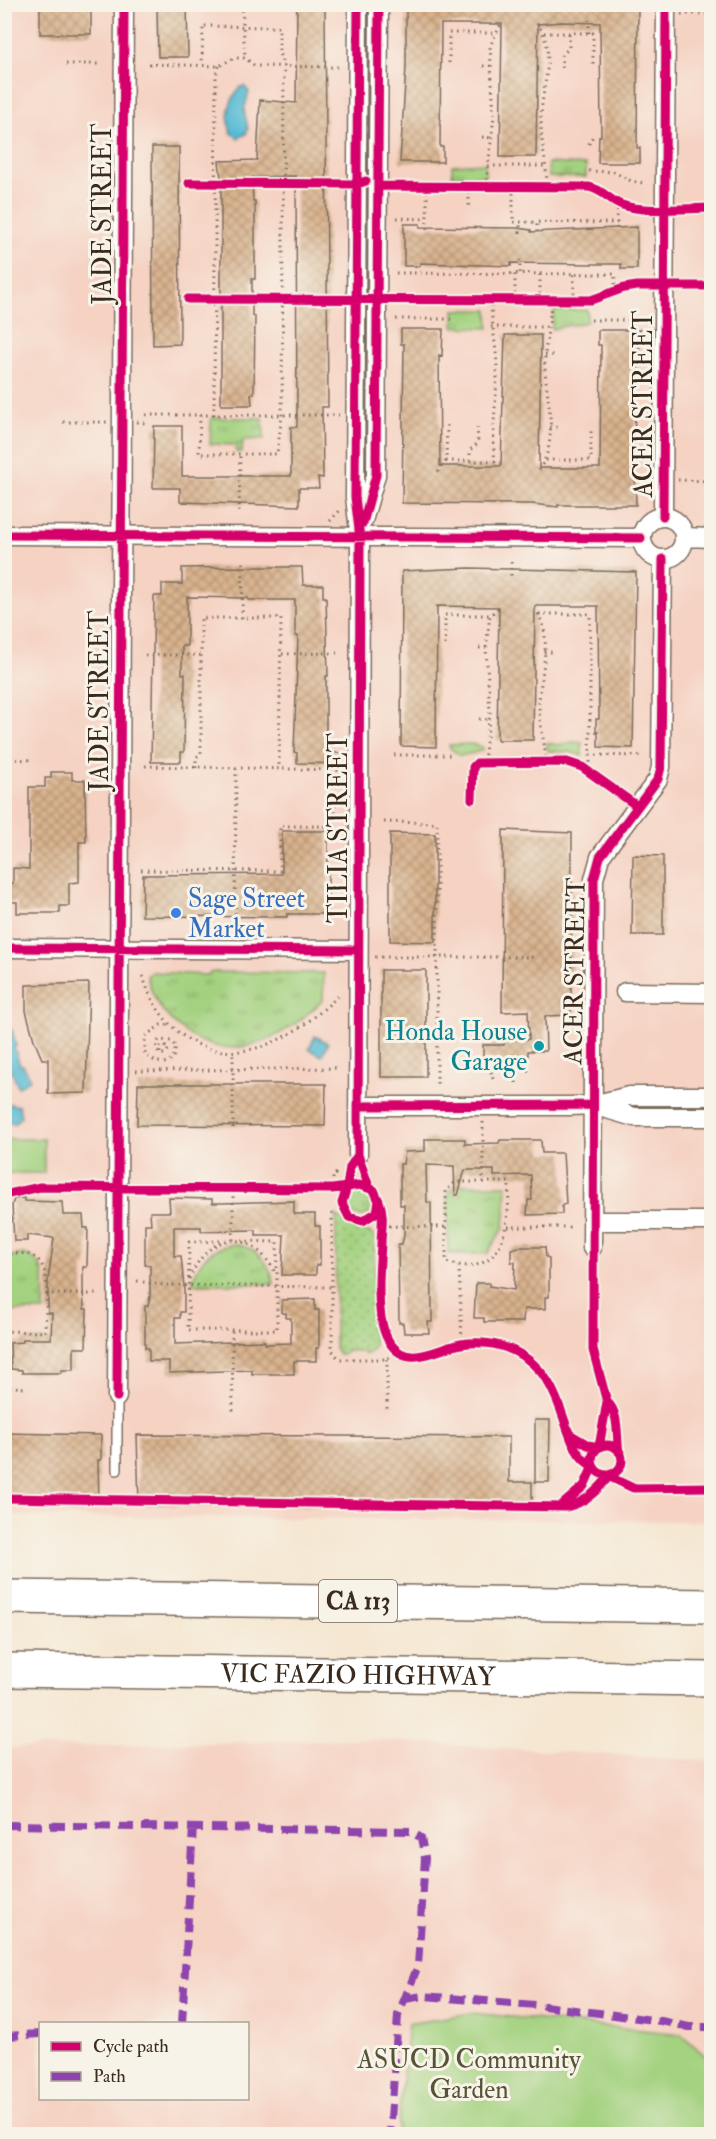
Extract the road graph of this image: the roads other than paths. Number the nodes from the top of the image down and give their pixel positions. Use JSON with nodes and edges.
{"nodes":[{"id":1,"x":124,"y":4,"type":"edge"},
{"id":2,"x":358,"y":4,"type":"edge"},
{"id":3,"x":379,"y":4,"type":"edge"},
{"id":4,"x":671,"y":9,"type":"edge"},
{"id":5,"x":663,"y":516,"type":"junction"},
{"id":6,"x":4,"y":535,"type":"edge"},
{"id":7,"x":122,"y":536,"type":"junction"},
{"id":8,"x":684,"y":537,"type":"junction"},
{"id":9,"x":360,"y":538,"type":"junction"},
{"id":10,"x":641,"y":538,"type":"junction"},
{"id":11,"x":711,"y":538,"type":"edge"},
{"id":12,"x":663,"y":559,"type":"junction"},
{"id":13,"x":4,"y":948,"type":"edge"},
{"id":14,"x":119,"y":949,"type":"junction"},
{"id":15,"x":366,"y":954,"type":"junction"},
{"id":16,"x":625,"y":992,"type":"dead end"},
{"id":17,"x":711,"y":993,"type":"edge"},
{"id":18,"x":711,"y":1096,"type":"edge"},
{"id":19,"x":593,"y":1105,"type":"junction"},
{"id":20,"x":358,"y":1106,"type":"junction"},
{"id":21,"x":711,"y":1117,"type":"edge"},
{"id":22,"x":358,"y":1155,"type":"dead end"},
{"id":23,"x":592,"y":1221,"type":"junction"},
{"id":24,"x":711,"y":1221,"type":"edge"},
{"id":25,"x":592,"y":1248,"type":"dead end"},
{"id":26,"x":117,"y":1397,"type":"joint"},
{"id":27,"x":117,"y":1470,"type":"dead end"},
{"id":28,"x":4,"y":1597,"type":"edge"},
{"id":29,"x":711,"y":1606,"type":"edge"},
{"id":30,"x":4,"y":1670,"type":"edge"},
{"id":31,"x":702,"y":1681,"type":"edge"}],
"edges":[{"from":1,"to":7,"type":"street","name":"JADE STREET"},
{"from":2,"to":9,"type":"street","name":"TILIA STREET"},
{"from":3,"to":9,"type":"street","name":"TILIA STREET"},
{"from":4,"to":5,"type":"street","name":"ACER STREET"},
{"from":5,"to":8,"type":"street"},
{"from":5,"to":10,"type":"street"},
{"from":6,"to":7,"type":"street"},
{"from":7,"to":9,"type":"street"},
{"from":7,"to":14,"type":"street","name":"JADE STREET"},
{"from":8,"to":11,"type":"street"},
{"from":8,"to":12,"type":"street"},
{"from":9,"to":10,"type":"street"},
{"from":9,"to":15,"type":"street","name":"TILIA STREET"},
{"from":10,"to":12,"type":"street"},
{"from":12,"to":19,"type":"street","name":"ACER STREET"},
{"from":13,"to":14,"type":"street"},
{"from":14,"to":15,"type":"street"},
{"from":14,"to":26,"type":"street","name":"JADE STREET"},
{"from":15,"to":20,"type":"street","name":"TILIA STREET"},
{"from":16,"to":17,"type":"street"},
{"from":18,"to":19,"type":"street"},
{"from":19,"to":20,"type":"street"},
{"from":19,"to":21,"type":"street"},
{"from":19,"to":23,"type":"street","name":"ACER STREET"},
{"from":20,"to":22,"type":"street","name":"TILIA STREET"},
{"from":23,"to":24,"type":"street"},
{"from":23,"to":25,"type":"street","name":"ACER STREET"},
{"from":26,"to":27,"type":"lane"},
{"from":28,"to":29,"type":"highway","number":"CA 113"},
{"from":30,"to":31,"type":"highway","name":"VIC FAZIO HIGHWAY"}]}
